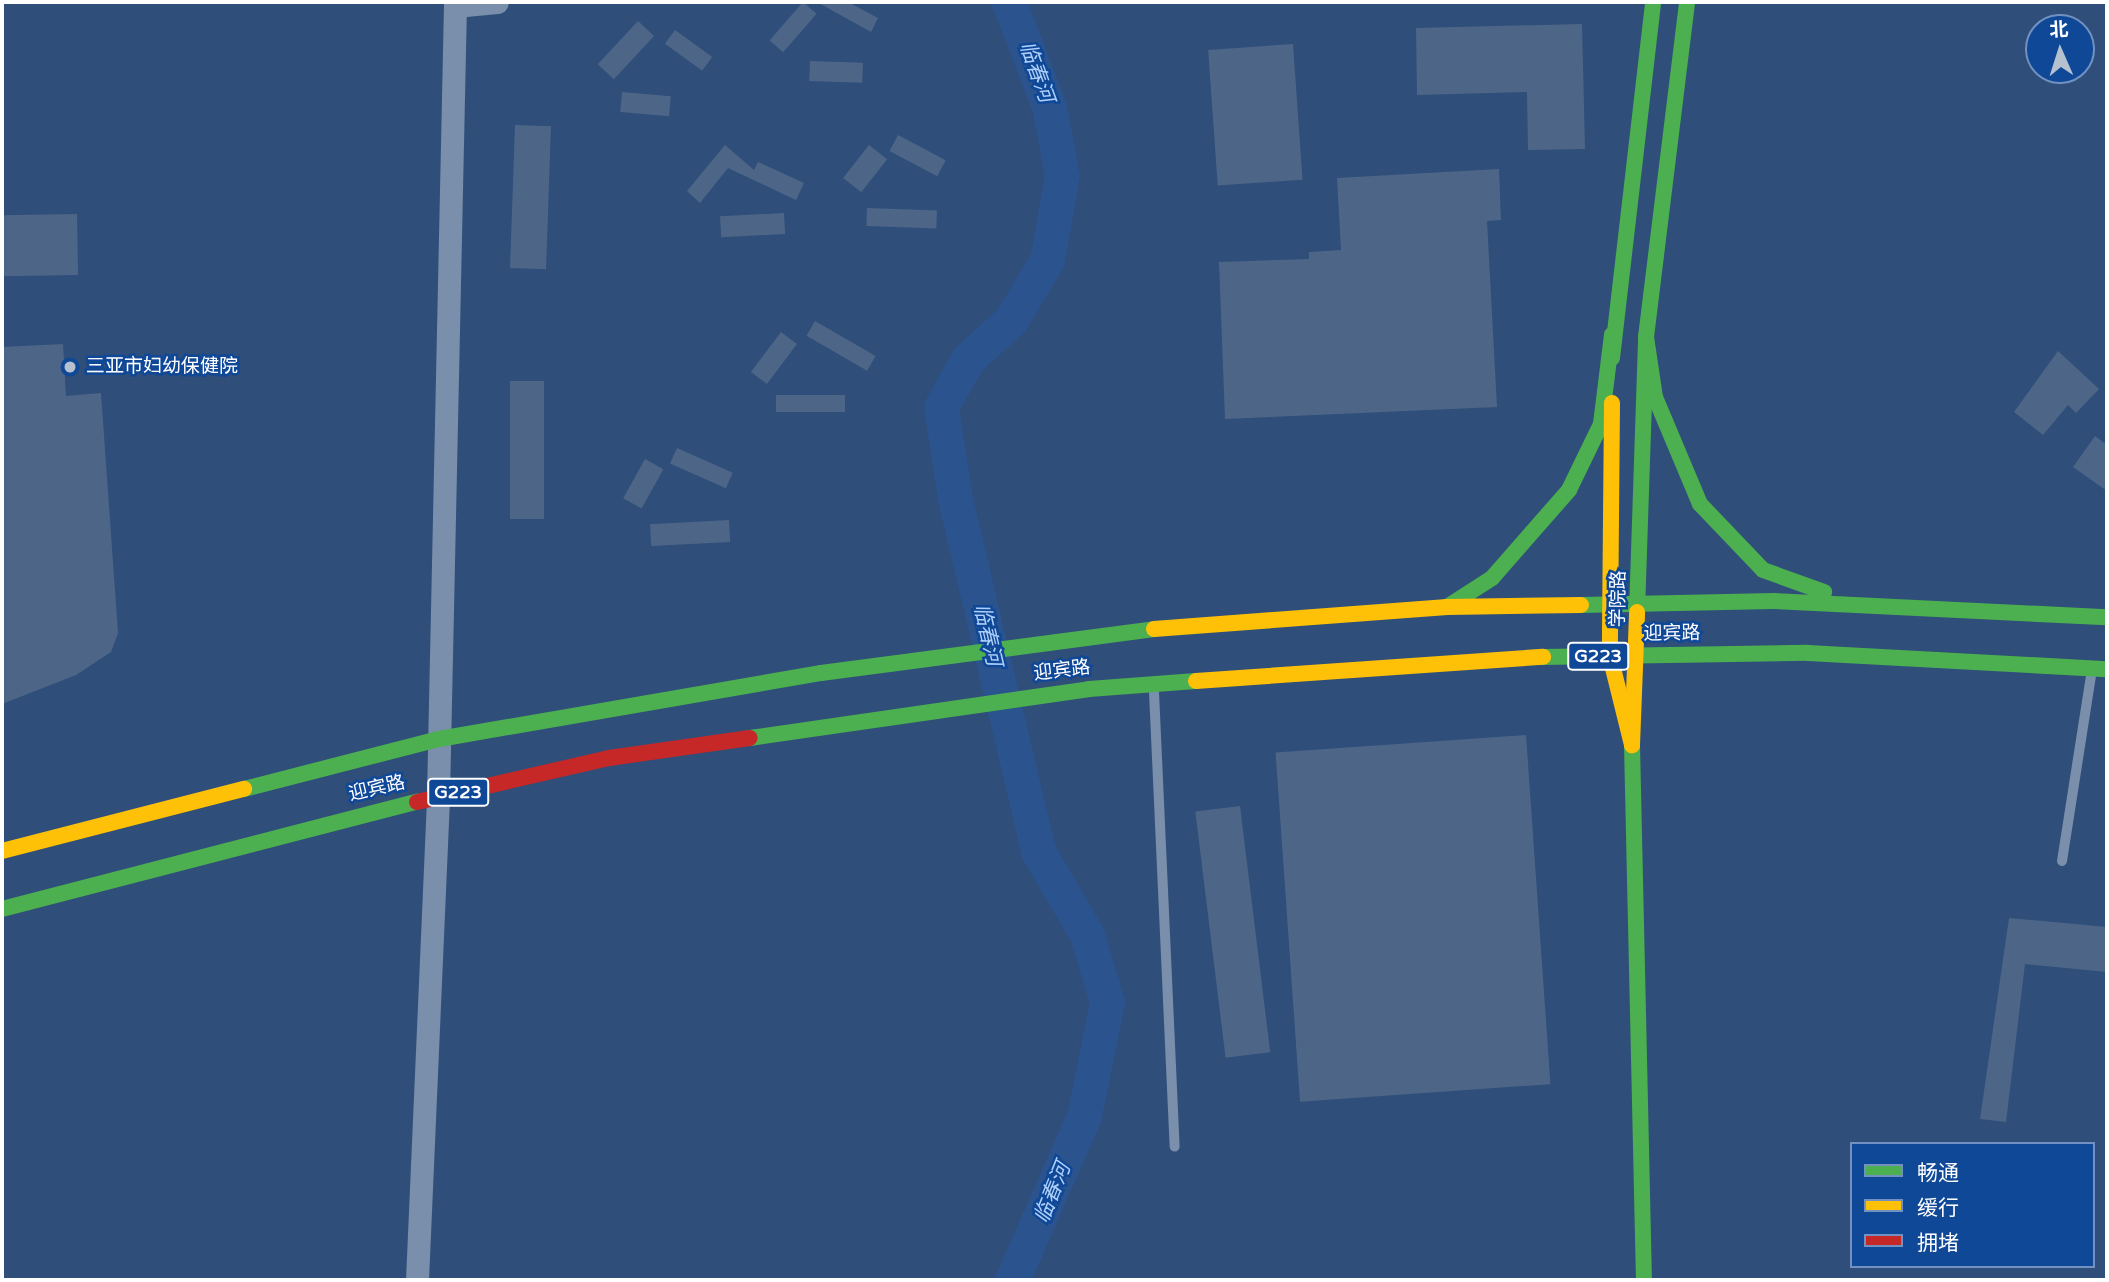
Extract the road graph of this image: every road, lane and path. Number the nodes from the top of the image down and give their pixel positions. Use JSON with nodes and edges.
{"nodes":[{"id":1,"x":496,"y":2,"type":"edge"},
{"id":2,"x":1653,"y":2,"type":"edge"},
{"id":3,"x":1687,"y":2,"type":"edge"},
{"id":4,"x":455,"y":4,"type":"edge"},
{"id":5,"x":1612,"y":335,"type":"junction"},
{"id":6,"x":1646,"y":337,"type":"junction"},
{"id":7,"x":1639,"y":603,"type":"junction"},
{"id":8,"x":1859,"y":603,"type":"junction"},
{"id":9,"x":1610,"y":604,"type":"junction"},
{"id":10,"x":1447,"y":607,"type":"junction"},
{"id":11,"x":2107,"y":617,"type":"edge"},
{"id":12,"x":1610,"y":656,"type":"junction"},
{"id":13,"x":1639,"y":656,"type":"junction"},
{"id":14,"x":2100,"y":669,"type":"edge"},
{"id":15,"x":1154,"y":682,"type":"junction"},
{"id":16,"x":439,"y":739,"type":"junction"},
{"id":17,"x":1632,"y":745,"type":"junction"},
{"id":18,"x":438,"y":796,"type":"junction"},
{"id":19,"x":2,"y":851,"type":"edge"},
{"id":20,"x":2062,"y":861,"type":"dead end"},
{"id":21,"x":2,"y":909,"type":"edge"},
{"id":22,"x":1175,"y":1147,"type":"dead end"},
{"id":23,"x":417,"y":1280,"type":"edge"},
{"id":24,"x":1644,"y":1280,"type":"edge"}],
"edges":[{"from":1,"to":4,"type":"street"},
{"from":2,"to":5,"type":"main road","name":"学院路"},
{"from":3,"to":6,"type":"main road","name":"学院路"},
{"from":4,"to":16,"type":"street"},
{"from":5,"to":9,"type":"main road","name":"学院路"},
{"from":5,"to":10,"type":"main road"},
{"from":6,"to":7,"type":"main road","name":"学院路"},
{"from":6,"to":8,"type":"main road"},
{"from":7,"to":8,"type":"main road","name":"迎宾路"},
{"from":7,"to":9,"type":"main road","name":"迎宾路"},
{"from":7,"to":13,"type":"main road","name":"学院路"},
{"from":8,"to":11,"type":"main road","name":"迎宾路"},
{"from":9,"to":10,"type":"main road","name":"迎宾路"},
{"from":9,"to":12,"type":"main road","name":"学院路"},
{"from":10,"to":16,"type":"main road","name":"迎宾路"},
{"from":12,"to":13,"type":"main road","name":"迎宾路","number":"G223"},
{"from":12,"to":15,"type":"main road","name":"迎宾路","number":"G223"},
{"from":12,"to":17,"type":"main road","name":"学院路"},
{"from":13,"to":14,"type":"main road","name":"迎宾路","number":"G223"},
{"from":13,"to":17,"type":"main road","name":"学院路"},
{"from":14,"to":20,"type":"lane"},
{"from":15,"to":18,"type":"main road","name":"迎宾路","number":"G223"},
{"from":15,"to":22,"type":"lane"},
{"from":16,"to":18,"type":"street"},
{"from":16,"to":19,"type":"main road","name":"迎宾路"},
{"from":17,"to":24,"type":"main road"},
{"from":18,"to":21,"type":"main road","name":"迎宾路","number":"G223"},
{"from":18,"to":23,"type":"street"}]}
